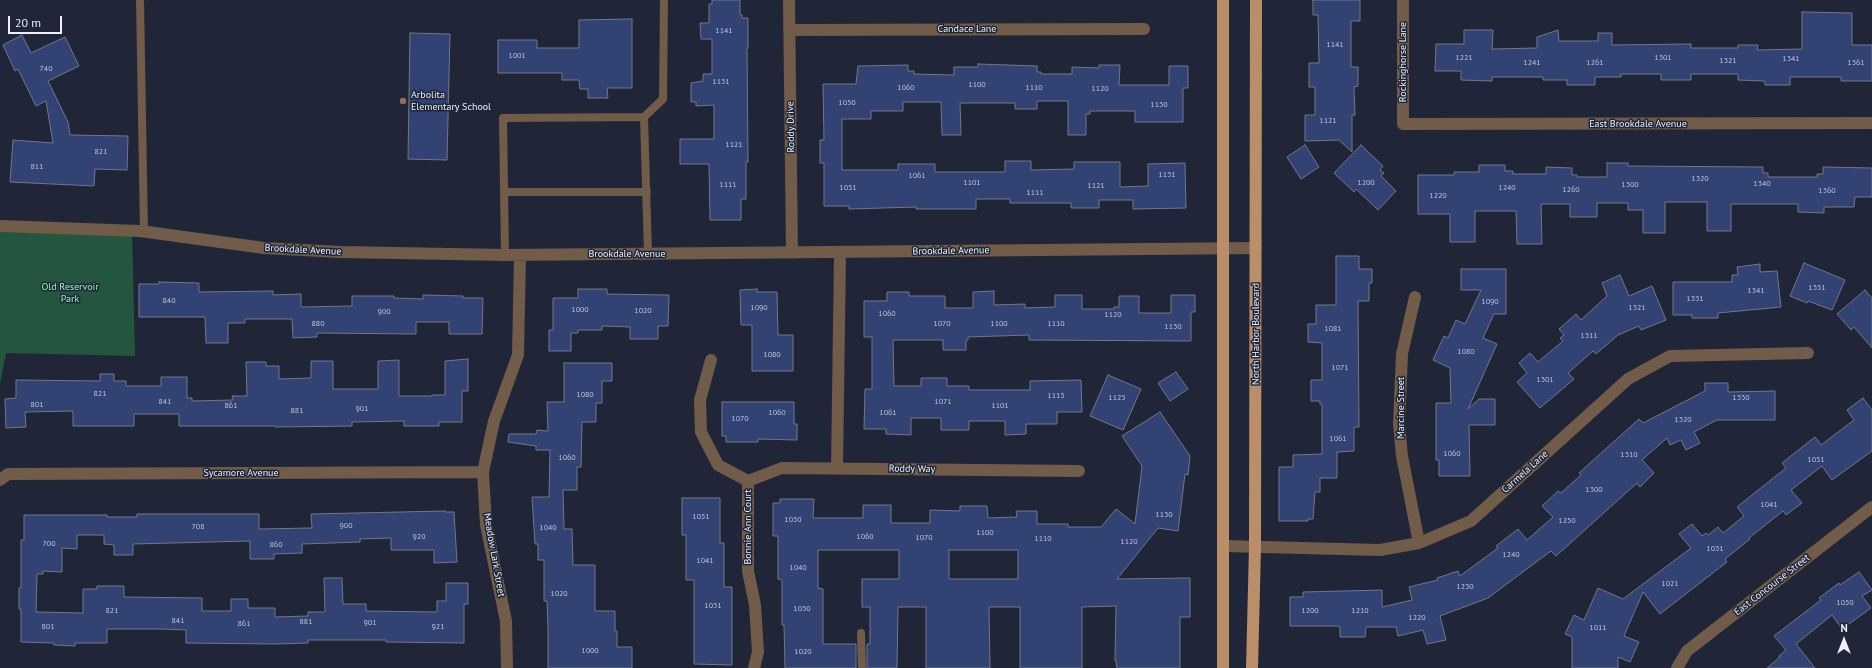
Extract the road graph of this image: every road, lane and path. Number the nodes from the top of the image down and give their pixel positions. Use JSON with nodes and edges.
{"nodes":[{"id":1,"x":140,"y":0,"type":"edge"},
{"id":2,"x":664,"y":0,"type":"edge"},
{"id":3,"x":789,"y":0,"type":"edge"},
{"id":4,"x":1222,"y":0,"type":"edge"},
{"id":5,"x":1256,"y":0,"type":"edge"},
{"id":6,"x":1403,"y":0,"type":"edge"},
{"id":7,"x":1144,"y":29,"type":"dead end"},
{"id":8,"x":789,"y":30,"type":"junction"},
{"id":9,"x":644,"y":117,"type":"junction"},
{"id":10,"x":1872,"y":123,"type":"edge"},
{"id":11,"x":1403,"y":124,"type":"joint"},
{"id":12,"x":504,"y":192,"type":"junction"},
{"id":13,"x":647,"y":192,"type":"junction"},
{"id":14,"x":0,"y":226,"type":"edge"},
{"id":15,"x":144,"y":232,"type":"junction"},
{"id":16,"x":1223,"y":248,"type":"junction"},
{"id":17,"x":1256,"y":248,"type":"junction"},
{"id":18,"x":792,"y":253,"type":"junction"},
{"id":19,"x":840,"y":253,"type":"junction"},
{"id":20,"x":648,"y":254,"type":"junction"},
{"id":21,"x":505,"y":255,"type":"junction"},
{"id":22,"x":520,"y":255,"type":"junction"},
{"id":23,"x":1415,"y":297,"type":"dead end"},
{"id":24,"x":1808,"y":353,"type":"dead end"},
{"id":25,"x":711,"y":360,"type":"dead end"},
{"id":26,"x":836,"y":468,"type":"junction"},
{"id":27,"x":1079,"y":471,"type":"dead end"},
{"id":28,"x":483,"y":472,"type":"junction"},
{"id":29,"x":0,"y":480,"type":"edge"},
{"id":30,"x":748,"y":481,"type":"junction"},
{"id":31,"x":1872,"y":507,"type":"edge"},
{"id":32,"x":1419,"y":543,"type":"junction"},
{"id":33,"x":1224,"y":546,"type":"junction"},
{"id":34,"x":1255,"y":547,"type":"junction"},
{"id":35,"x":861,"y":633,"type":"dead end"},
{"id":36,"x":507,"y":668,"type":"edge"},
{"id":37,"x":754,"y":668,"type":"edge"},
{"id":38,"x":862,"y":668,"type":"edge"},
{"id":39,"x":1223,"y":668,"type":"edge"},
{"id":40,"x":1252,"y":668,"type":"edge"},
{"id":41,"x":1677,"y":668,"type":"edge"}],
"edges":[{"from":1,"to":15,"type":"lane"},
{"from":2,"to":9,"type":"lane"},
{"from":3,"to":8,"type":"street","name":"Roddy Drive"},
{"from":4,"to":16,"type":"main road"},
{"from":5,"to":17,"type":"main road","name":"North Harbor Boulevard"},
{"from":6,"to":11,"type":"street","name":"Rockinghorse Lane"},
{"from":7,"to":8,"type":"street","name":"Candace Lane"},
{"from":8,"to":18,"type":"street","name":"Roddy Drive"},
{"from":9,"to":12,"type":"lane"},
{"from":9,"to":13,"type":"lane"},
{"from":10,"to":11,"type":"street","name":"East Brookdale Avenue"},
{"from":12,"to":13,"type":"lane"},
{"from":12,"to":21,"type":"lane"},
{"from":13,"to":20,"type":"lane"},
{"from":14,"to":15,"type":"street","name":"Brookdale Avenue"},
{"from":15,"to":21,"type":"street","name":"Brookdale Avenue"},
{"from":16,"to":17,"type":"street","name":"Brookdale Avenue"},
{"from":16,"to":19,"type":"street","name":"Brookdale Avenue"},
{"from":16,"to":33,"type":"main road"},
{"from":17,"to":34,"type":"main road","name":"North Harbor Boulevard"},
{"from":18,"to":19,"type":"street","name":"Brookdale Avenue"},
{"from":18,"to":20,"type":"street","name":"Brookdale Avenue"},
{"from":19,"to":26,"type":"street"},
{"from":20,"to":22,"type":"street","name":"Brookdale Avenue"},
{"from":21,"to":22,"type":"street","name":"Brookdale Avenue"},
{"from":22,"to":28,"type":"street","name":"Meadow Lark Street"},
{"from":23,"to":32,"type":"street","name":"Marcine Street"},
{"from":24,"to":32,"type":"street","name":"Carmela Lane"},
{"from":25,"to":30,"type":"street","name":"Bonnie Ann Court"},
{"from":26,"to":27,"type":"street","name":"Roddy Way"},
{"from":26,"to":30,"type":"street","name":"Roddy Way"},
{"from":28,"to":29,"type":"street","name":"Sycamore Avenue"},
{"from":28,"to":36,"type":"street","name":"Meadow Lark Street"},
{"from":30,"to":37,"type":"street","name":"Bonnie Ann Court"},
{"from":31,"to":41,"type":"street","name":"East Concourse Street"},
{"from":32,"to":34,"type":"street","name":"Carmela Lane"},
{"from":33,"to":34,"type":"street","name":"Carmela Lane"},
{"from":33,"to":39,"type":"main road"},
{"from":34,"to":40,"type":"main road","name":"North Harbor Boulevard"},
{"from":35,"to":38,"type":"lane"}]}
